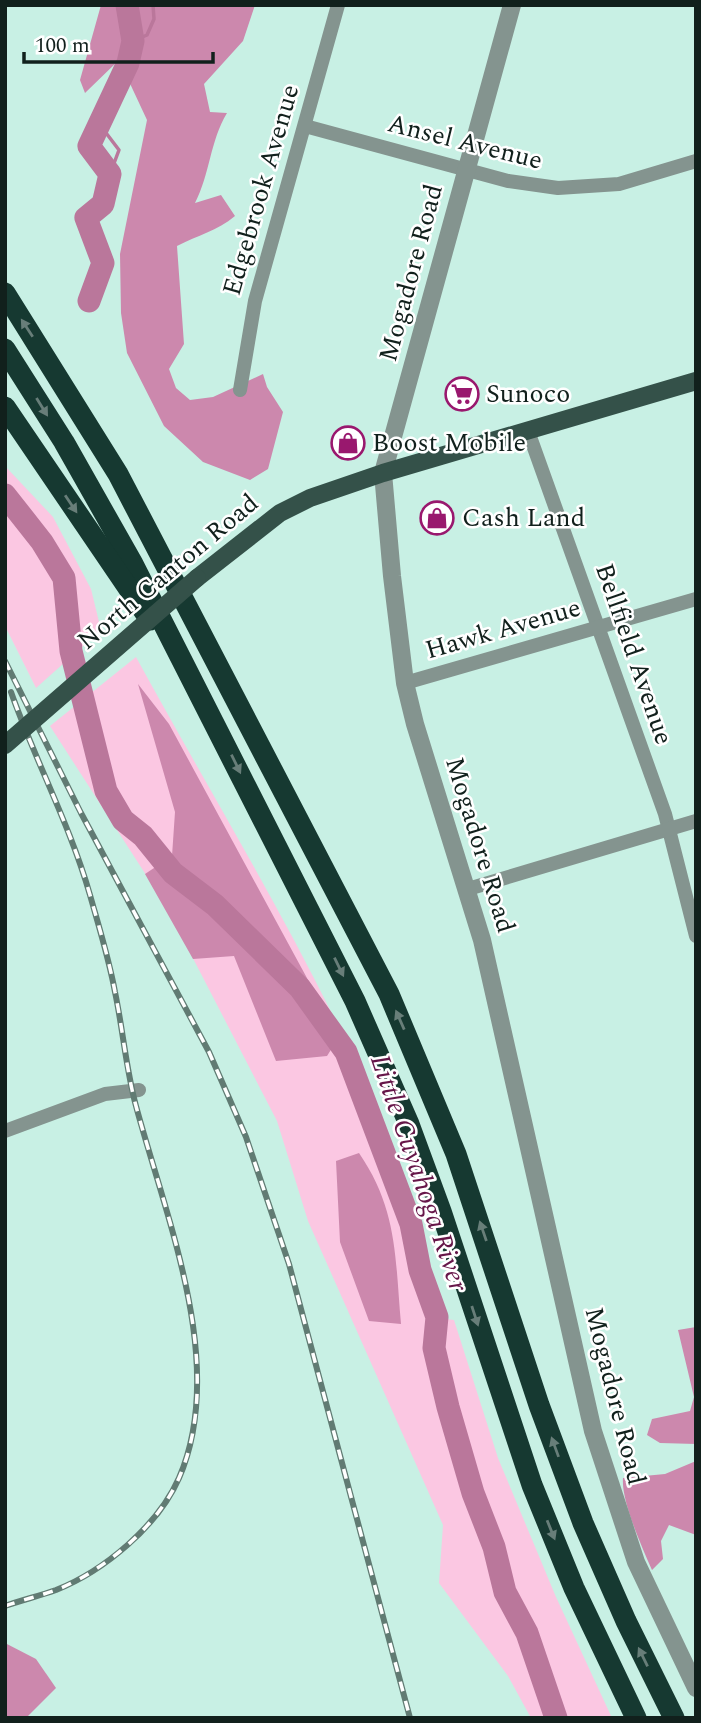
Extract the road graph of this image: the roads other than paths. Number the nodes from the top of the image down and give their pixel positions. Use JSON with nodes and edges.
{"nodes":[{"id":1,"x":338,"y":5,"type":"edge"},
{"id":2,"x":512,"y":5,"type":"edge"},
{"id":3,"x":305,"y":125,"type":"junction"},
{"id":4,"x":696,"y":161,"type":"edge"},
{"id":5,"x":466,"y":171,"type":"junction"},
{"id":6,"x":5,"y":293,"type":"edge"},
{"id":7,"x":5,"y":349,"type":"edge"},
{"id":8,"x":696,"y":381,"type":"edge"},
{"id":9,"x":240,"y":390,"type":"dead end"},
{"id":10,"x":5,"y":407,"type":"edge"},
{"id":11,"x":528,"y":431,"type":"junction"},
{"id":12,"x":383,"y":473,"type":"junction"},
{"id":13,"x":696,"y":599,"type":"edge"},
{"id":14,"x":599,"y":627,"type":"junction"},
{"id":15,"x":405,"y":682,"type":"junction"},
{"id":16,"x":206,"y":703,"type":"junction"},
{"id":17,"x":5,"y":745,"type":"edge"},
{"id":18,"x":696,"y":821,"type":"edge"},
{"id":19,"x":669,"y":828,"type":"junction"},
{"id":20,"x":468,"y":888,"type":"junction"},
{"id":21,"x":696,"y":936,"type":"edge"},
{"id":22,"x":139,"y":1090,"type":"dead end"},
{"id":23,"x":5,"y":1131,"type":"edge"},
{"id":24,"x":696,"y":1688,"type":"edge"},
{"id":25,"x":636,"y":1718,"type":"edge"},
{"id":26,"x":674,"y":1718,"type":"edge"}],
"edges":[{"from":1,"to":3,"type":"street","name":"Edgebrook Avenue"},
{"from":2,"to":5,"type":"street","name":"Mogadore Road"},
{"from":3,"to":5,"type":"street","name":"Ansel Avenue"},
{"from":3,"to":9,"type":"street","name":"Edgebrook Avenue"},
{"from":4,"to":5,"type":"street","name":"Ansel Avenue"},
{"from":5,"to":12,"type":"street","name":"Mogadore Road"},
{"from":26,"to":6,"type":"highway","one_way":true},
{"from":7,"to":16,"type":"highway","one_way":true},
{"from":8,"to":11,"type":"main road","name":"North Canton Road"},
{"from":10,"to":16,"type":"highway","one_way":true},
{"from":11,"to":12,"type":"main road","name":"North Canton Road"},
{"from":11,"to":14,"type":"street","name":"Bellfield Avenue"},
{"from":12,"to":15,"type":"street","name":"Mogadore Road"},
{"from":12,"to":17,"type":"main road","name":"North Canton Road","bridge":true},
{"from":13,"to":14,"type":"street","name":"Hawk Avenue"},
{"from":14,"to":15,"type":"street","name":"Hawk Avenue"},
{"from":14,"to":19,"type":"street","name":"Bellfield Avenue"},
{"from":15,"to":20,"type":"street","name":"Mogadore Road"},
{"from":16,"to":25,"type":"highway","one_way":true},
{"from":18,"to":19,"type":"street"},
{"from":19,"to":20,"type":"street"},
{"from":19,"to":21,"type":"street","name":"Bellfield Avenue"},
{"from":20,"to":24,"type":"street","name":"Mogadore Road"},
{"from":22,"to":23,"type":"street"}]}
